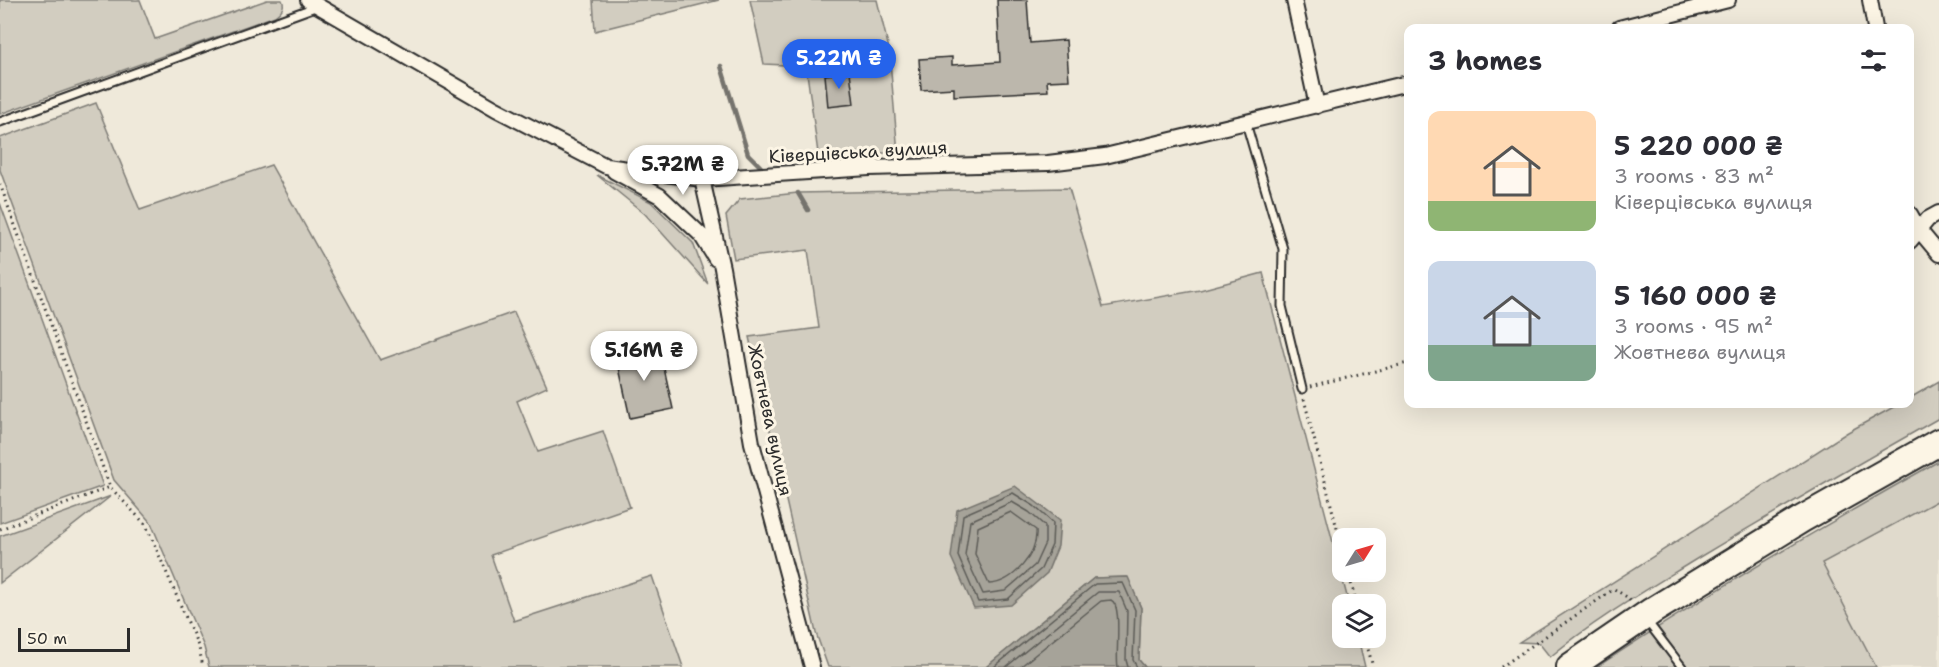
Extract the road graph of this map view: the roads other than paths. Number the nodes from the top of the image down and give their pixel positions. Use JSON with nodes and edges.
{"nodes":[{"id":1,"x":1294,"y":0,"type":"edge"},
{"id":2,"x":1728,"y":0,"type":"edge"},
{"id":3,"x":1870,"y":0,"type":"edge"},
{"id":4,"x":313,"y":3,"type":"edge"},
{"id":5,"x":1635,"y":24,"type":"edge"},
{"id":6,"x":1874,"y":24,"type":"edge"},
{"id":7,"x":1404,"y":84,"type":"edge"},
{"id":8,"x":1317,"y":106,"type":"junction"},
{"id":9,"x":0,"y":122,"type":"edge"},
{"id":10,"x":1246,"y":123,"type":"junction"},
{"id":11,"x":606,"y":166,"type":"junction"},
{"id":12,"x":702,"y":179,"type":"junction"},
{"id":13,"x":1939,"y":213,"type":"edge"},
{"id":14,"x":1914,"y":220,"type":"edge"},
{"id":15,"x":1920,"y":230,"type":"junction"},
{"id":16,"x":1914,"y":237,"type":"edge"},
{"id":17,"x":1939,"y":254,"type":"edge"},
{"id":18,"x":722,"y":268,"type":"junction"},
{"id":19,"x":1302,"y":389,"type":"road end"},
{"id":20,"x":1939,"y":441,"type":"edge"},
{"id":21,"x":1643,"y":616,"type":"junction"},
{"id":22,"x":812,"y":667,"type":"edge"},
{"id":23,"x":1570,"y":667,"type":"edge"},
{"id":24,"x":1682,"y":667,"type":"edge"}],
"edges":[{"from":1,"to":8,"type":"street"},
{"from":2,"to":5,"type":"street"},
{"from":3,"to":6,"type":"street"},
{"from":4,"to":9,"type":"lane"},
{"from":4,"to":11,"type":"street","name":"Ківерцівська вулиця"},
{"from":7,"to":8,"type":"street","name":"Ківерцівська вулиця"},
{"from":8,"to":10,"type":"street","name":"Ківерцівська вулиця"},
{"from":10,"to":12,"type":"street","name":"Ківерцівська вулиця"},
{"from":10,"to":19,"type":"lane"},
{"from":11,"to":12,"type":"street","name":"Ківерцівська вулиця"},
{"from":11,"to":18,"type":"street"},
{"from":12,"to":18,"type":"street","name":"Жовтнева вулиця"},
{"from":13,"to":15,"type":"street"},
{"from":14,"to":15,"type":"street"},
{"from":15,"to":16,"type":"street"},
{"from":15,"to":17,"type":"street"},
{"from":18,"to":22,"type":"street","name":"Жовтнева вулиця"},
{"from":20,"to":21,"type":"highway"},
{"from":21,"to":23,"type":"highway"},
{"from":21,"to":24,"type":"lane"}]}
